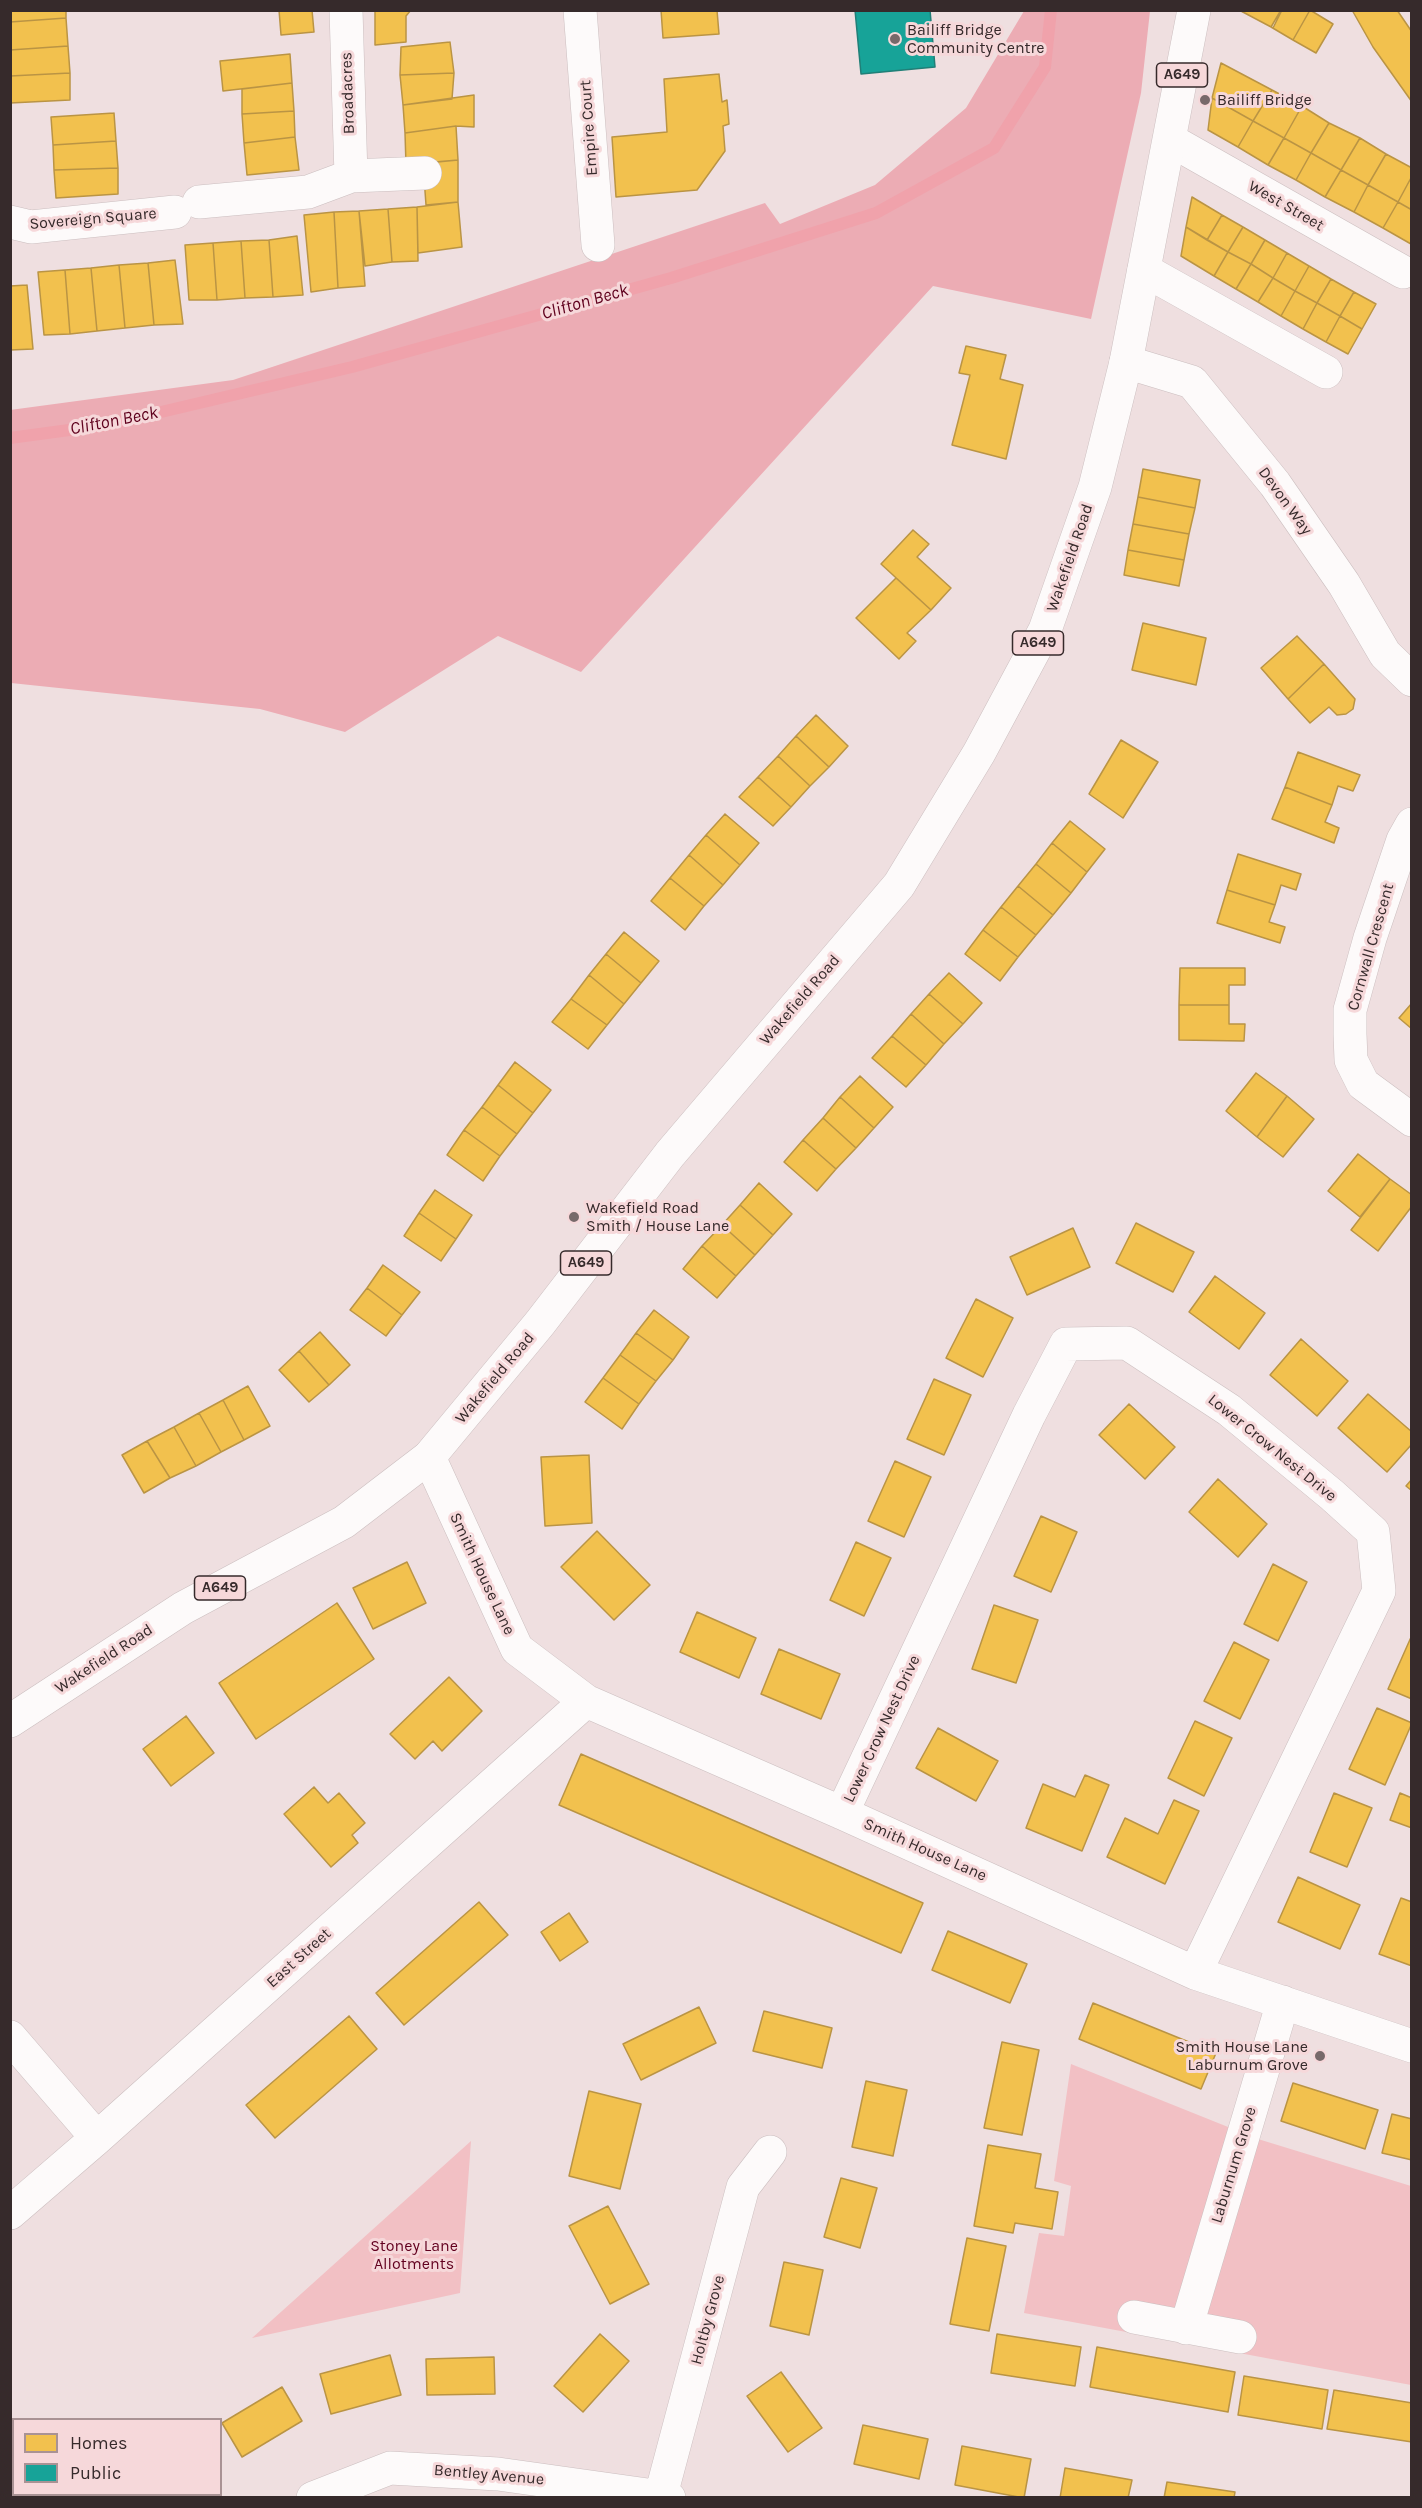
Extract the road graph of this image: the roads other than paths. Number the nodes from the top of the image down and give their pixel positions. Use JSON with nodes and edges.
{"nodes":[{"id":1,"x":346,"y":10,"type":"edge"},
{"id":2,"x":580,"y":10,"type":"edge"},
{"id":3,"x":1194,"y":10,"type":"edge"},
{"id":4,"x":1170,"y":140,"type":"junction"},
{"id":5,"x":425,"y":174,"type":"dead end"},
{"id":6,"x":351,"y":176,"type":"junction"},
{"id":7,"x":10,"y":222,"type":"edge"},
{"id":8,"x":598,"y":245,"type":"dead end"},
{"id":9,"x":1144,"y":270,"type":"junction"},
{"id":10,"x":1403,"y":272,"type":"dead end"},
{"id":11,"x":1126,"y":362,"type":"junction"},
{"id":12,"x":1326,"y":372,"type":"dead end"},
{"id":13,"x":1412,"y":680,"type":"edge"},
{"id":14,"x":1412,"y":824,"type":"edge"},
{"id":15,"x":1412,"y":1120,"type":"edge"},
{"id":16,"x":429,"y":1457,"type":"junction"},
{"id":17,"x":586,"y":1701,"type":"junction"},
{"id":18,"x":10,"y":1721,"type":"edge"},
{"id":19,"x":842,"y":1813,"type":"junction"},
{"id":20,"x":1195,"y":1973,"type":"junction"},
{"id":21,"x":1283,"y":2002,"type":"junction"},
{"id":22,"x":10,"y":2037,"type":"edge"},
{"id":23,"x":1412,"y":2046,"type":"edge"},
{"id":24,"x":98,"y":2138,"type":"junction"},
{"id":25,"x":770,"y":2152,"type":"dead end"},
{"id":26,"x":10,"y":2213,"type":"edge"},
{"id":27,"x":1134,"y":2317,"type":"dead end"},
{"id":28,"x":1186,"y":2328,"type":"junction"},
{"id":29,"x":1240,"y":2337,"type":"dead end"},
{"id":30,"x":665,"y":2497,"type":"edge"},
{"id":31,"x":313,"y":2498,"type":"edge"}],
"edges":[{"from":1,"to":6,"type":"street","name":"Broadacres"},
{"from":2,"to":8,"type":"street","name":"Empire Court"},
{"from":3,"to":4,"type":"street","name":"Wakefield Road","number":"A649"},
{"from":4,"to":9,"type":"street","name":"Wakefield Road","number":"A649"},
{"from":4,"to":10,"type":"street","name":"West Street"},
{"from":5,"to":6,"type":"street"},
{"from":6,"to":7,"type":"street","name":"Sovereign Square"},
{"from":9,"to":11,"type":"street","name":"Wakefield Road","number":"A649"},
{"from":9,"to":12,"type":"street"},
{"from":11,"to":13,"type":"street","name":"Devon Way"},
{"from":11,"to":16,"type":"street","name":"Wakefield Road","number":"A649"},
{"from":14,"to":15,"type":"street","name":"Cornwall Crescent"},
{"from":16,"to":17,"type":"street","name":"Smith House Lane"},
{"from":16,"to":18,"type":"street","name":"Wakefield Road","number":"A649"},
{"from":17,"to":19,"type":"street","name":"Smith House Lane"},
{"from":17,"to":24,"type":"street","name":"East Street"},
{"from":19,"to":20,"type":"street","name":"Smith House Lane"},
{"from":19,"to":20,"type":"street","name":"Lower Crow Nest Drive"},
{"from":20,"to":21,"type":"street","name":"Smith House Lane"},
{"from":21,"to":23,"type":"street","name":"Smith House Lane"},
{"from":21,"to":28,"type":"street","name":"Laburnum Grove"},
{"from":22,"to":24,"type":"street"},
{"from":24,"to":26,"type":"street","name":"East Street"},
{"from":25,"to":30,"type":"street","name":"Holtby Grove"},
{"from":27,"to":28,"type":"street"},
{"from":28,"to":29,"type":"street"},
{"from":30,"to":31,"type":"street","name":"Bentley Avenue"}]}
